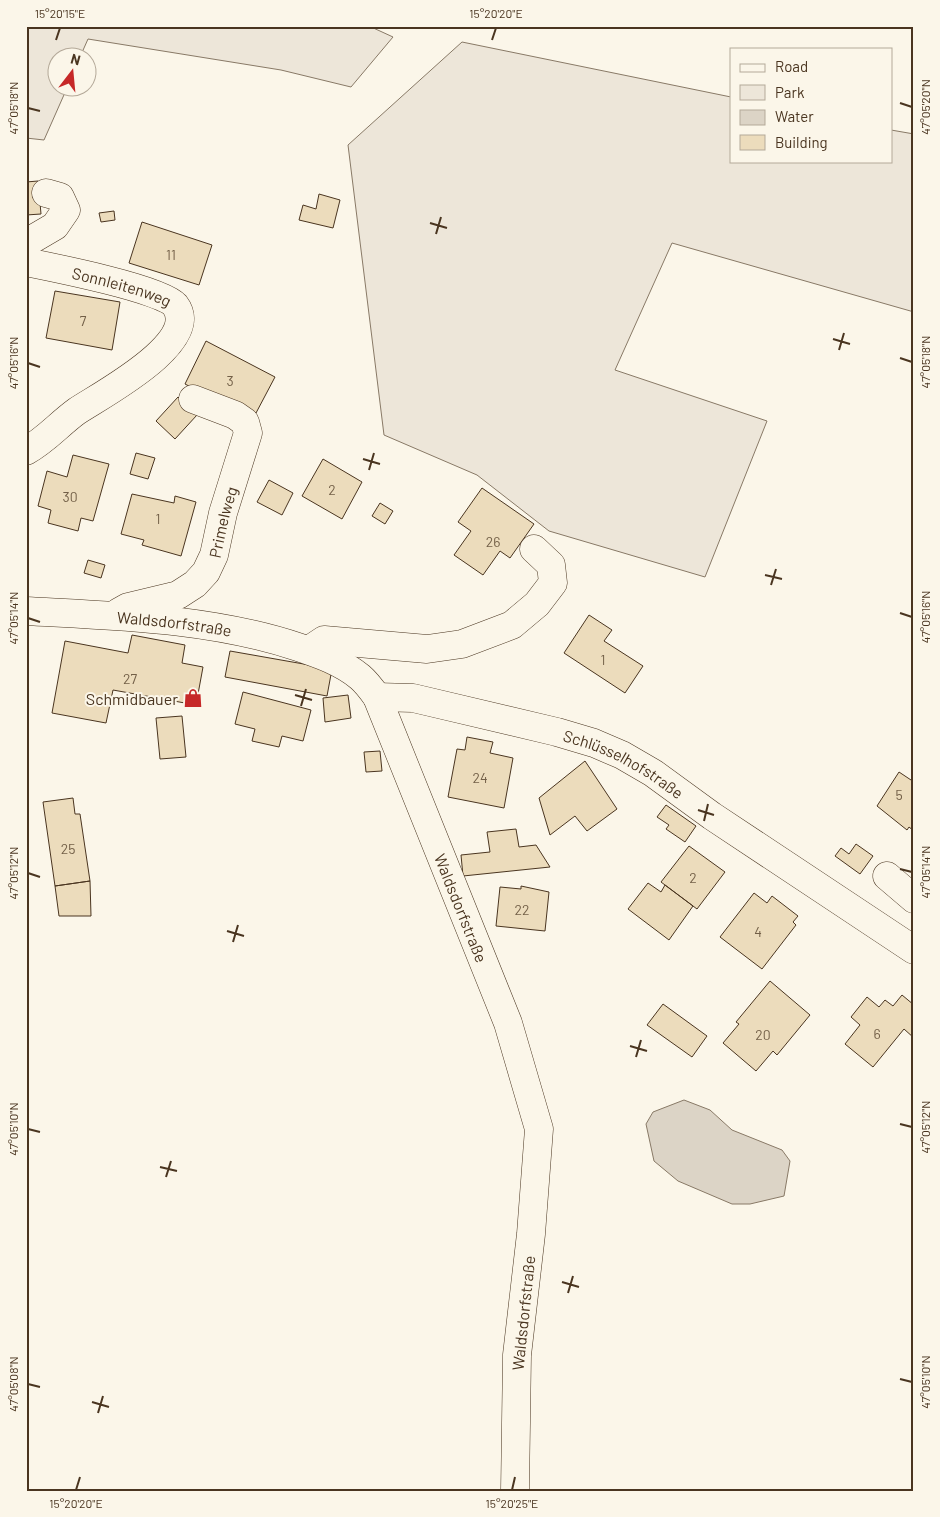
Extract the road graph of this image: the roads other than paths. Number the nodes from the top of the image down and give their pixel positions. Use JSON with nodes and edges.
{"nodes":[{"id":1,"x":46,"y":193,"type":"dead end"},
{"id":2,"x":26,"y":243,"type":"edge"},
{"id":3,"x":26,"y":262,"type":"edge"},
{"id":4,"x":193,"y":399,"type":"dead end"},
{"id":5,"x":26,"y":451,"type":"edge"},
{"id":6,"x":534,"y":549,"type":"dead end"},
{"id":7,"x":26,"y":611,"type":"edge"},
{"id":8,"x":110,"y":616,"type":"junction"},
{"id":9,"x":309,"y":650,"type":"junction"},
{"id":10,"x":378,"y":697,"type":"junction"},
{"id":11,"x":887,"y":876,"type":"dead end"},
{"id":12,"x":914,"y":899,"type":"edge"},
{"id":13,"x":914,"y":950,"type":"edge"},
{"id":14,"x":516,"y":1491,"type":"edge"}],
"edges":[{"from":1,"to":2,"type":"street"},
{"from":3,"to":5,"type":"street","name":"Sonnleitenweg"},
{"from":4,"to":8,"type":"street","name":"Primelweg"},
{"from":6,"to":9,"type":"street"},
{"from":7,"to":8,"type":"street","name":"Waldsdorfstraße"},
{"from":8,"to":9,"type":"street","name":"Waldsdorfstraße"},
{"from":9,"to":10,"type":"street","name":"Waldsdorfstraße"},
{"from":10,"to":13,"type":"street","name":"Schlüsselhofstraße"},
{"from":10,"to":14,"type":"street","name":"Waldsdorfstraße"},
{"from":11,"to":12,"type":"street"}]}
